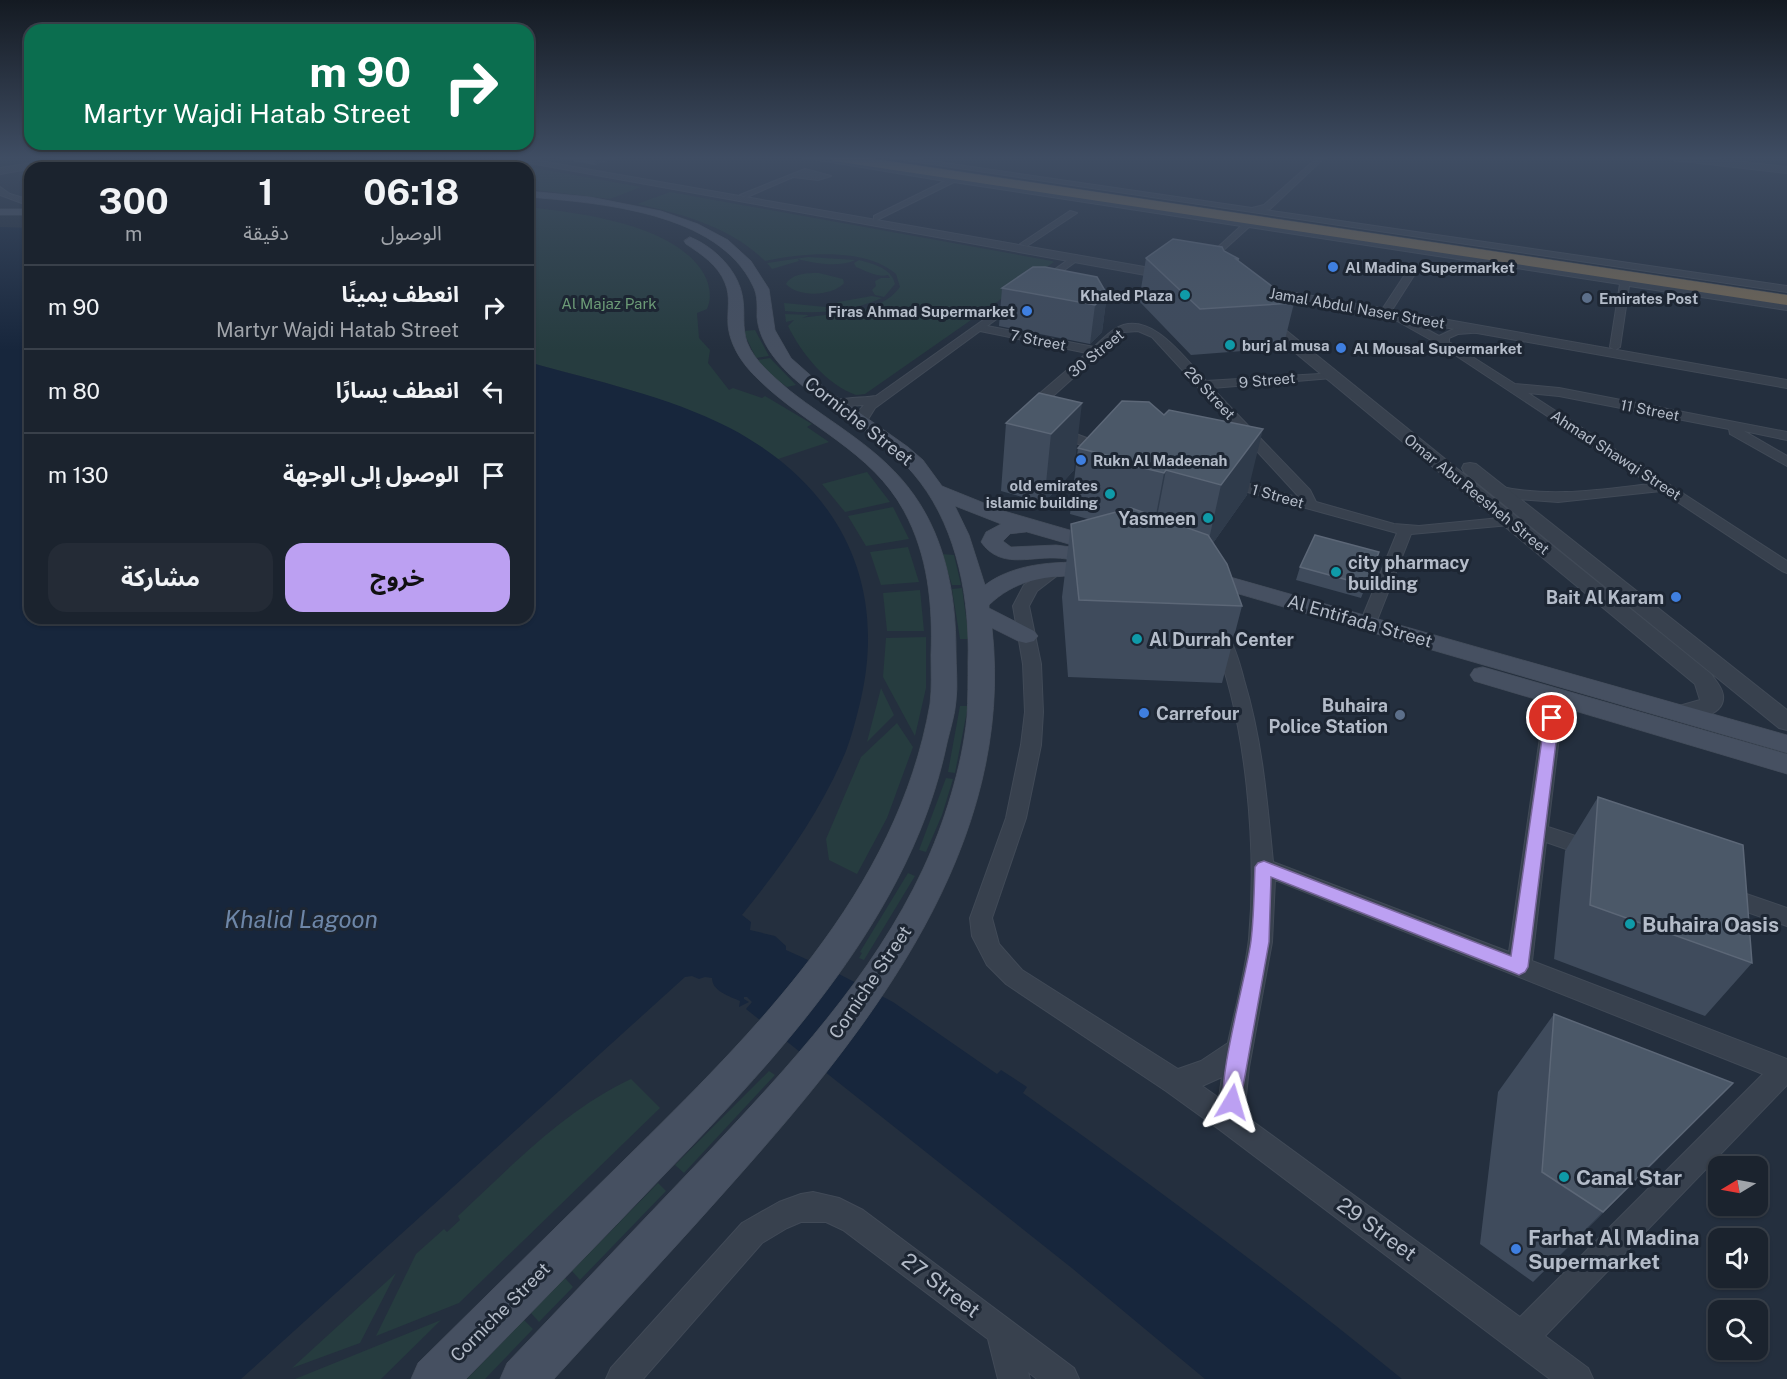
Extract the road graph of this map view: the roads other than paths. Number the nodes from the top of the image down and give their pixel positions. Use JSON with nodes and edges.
{"nodes":[{"id":1,"x":639,"y":221,"type":"edge"},
{"id":2,"x":676,"y":221,"type":"edge"},
{"id":3,"x":864,"y":221,"type":"edge"},
{"id":4,"x":895,"y":221,"type":"edge"},
{"id":5,"x":1060,"y":221,"type":"edge"},
{"id":6,"x":1223,"y":221,"type":"edge"},
{"id":7,"x":1263,"y":221,"type":"edge"},
{"id":8,"x":1263,"y":221,"type":"edge"},
{"id":9,"x":1289,"y":221,"type":"edge"},
{"id":10,"x":1296,"y":221,"type":"edge"},
{"id":11,"x":1300,"y":221,"type":"edge"},
{"id":12,"x":1306,"y":221,"type":"edge"},
{"id":13,"x":1247,"y":225,"type":"junction"},
{"id":14,"x":902,"y":228,"type":"junction"},
{"id":15,"x":1315,"y":229,"type":"junction"},
{"id":16,"x":942,"y":230,"type":"junction"},
{"id":17,"x":1444,"y":238,"type":"junction"},
{"id":18,"x":1421,"y":240,"type":"junction"},
{"id":19,"x":986,"y":243,"type":"junction"},
{"id":20,"x":1024,"y":244,"type":"junction"},
{"id":21,"x":1075,"y":258,"type":"junction"},
{"id":22,"x":716,"y":260,"type":"junction"},
{"id":23,"x":1414,"y":266,"type":"dead end"},
{"id":24,"x":1200,"y":268,"type":"edge"},
{"id":25,"x":752,"y":269,"type":"junction"},
{"id":26,"x":1625,"y":283,"type":"junction"},
{"id":27,"x":1787,"y":289,"type":"edge"},
{"id":28,"x":1246,"y":292,"type":"junction"},
{"id":29,"x":1787,"y":294,"type":"edge"},
{"id":30,"x":1290,"y":296,"type":"junction"},
{"id":31,"x":1787,"y":300,"type":"edge"},
{"id":32,"x":1787,"y":307,"type":"edge"},
{"id":33,"x":1391,"y":311,"type":"junction"},
{"id":34,"x":980,"y":328,"type":"junction"},
{"id":35,"x":1480,"y":330,"type":"junction"},
{"id":36,"x":1156,"y":335,"type":"joint"},
{"id":37,"x":1444,"y":342,"type":"junction"},
{"id":38,"x":1615,"y":347,"type":"junction"},
{"id":39,"x":1096,"y":351,"type":"junction"},
{"id":40,"x":1642,"y":358,"type":"junction"},
{"id":41,"x":1706,"y":363,"type":"junction"},
{"id":42,"x":1334,"y":369,"type":"junction"},
{"id":43,"x":1787,"y":377,"type":"edge"},
{"id":44,"x":1787,"y":384,"type":"edge"},
{"id":45,"x":1203,"y":385,"type":"junction"},
{"id":46,"x":1513,"y":388,"type":"junction"},
{"id":47,"x":880,"y":399,"type":"junction"},
{"id":48,"x":832,"y":403,"type":"junction"},
{"id":49,"x":861,"y":421,"type":"junction"},
{"id":50,"x":1727,"y":424,"type":"junction"},
{"id":51,"x":1787,"y":436,"type":"edge"},
{"id":52,"x":1115,"y":451,"type":"edge"},
{"id":53,"x":1787,"y":462,"type":"edge"},
{"id":54,"x":1215,"y":479,"type":"edge"},
{"id":55,"x":1664,"y":487,"type":"junction"},
{"id":56,"x":936,"y":490,"type":"junction"},
{"id":57,"x":1497,"y":490,"type":"junction"},
{"id":58,"x":1545,"y":498,"type":"junction"},
{"id":59,"x":1311,"y":506,"type":"junction"},
{"id":60,"x":1529,"y":515,"type":"junction"},
{"id":61,"x":1510,"y":521,"type":"junction"},
{"id":62,"x":1029,"y":526,"type":"junction"},
{"id":63,"x":1405,"y":530,"type":"junction"},
{"id":64,"x":1544,"y":549,"type":"junction"},
{"id":65,"x":1123,"y":564,"type":"junction"},
{"id":66,"x":1787,"y":568,"type":"edge"},
{"id":67,"x":1055,"y":571,"type":"junction"},
{"id":68,"x":1629,"y":596,"type":"junction"},
{"id":69,"x":978,"y":607,"type":"junction"},
{"id":70,"x":1212,"y":620,"type":"edge"},
{"id":71,"x":1368,"y":623,"type":"junction"},
{"id":72,"x":1026,"y":636,"type":"junction"},
{"id":73,"x":1555,"y":696,"type":"junction"},
{"id":74,"x":1680,"y":713,"type":"junction"},
{"id":75,"x":1787,"y":722,"type":"edge"},
{"id":76,"x":1787,"y":744,"type":"edge"},
{"id":77,"x":1787,"y":764,"type":"edge"},
{"id":78,"x":1537,"y":831,"type":"junction"},
{"id":79,"x":1612,"y":856,"type":"edge"},
{"id":80,"x":1264,"y":867,"type":"junction"},
{"id":81,"x":1706,"y":888,"type":"edge"},
{"id":82,"x":1787,"y":917,"type":"edge"},
{"id":83,"x":1519,"y":967,"type":"junction"},
{"id":84,"x":1241,"y":1047,"type":"junction"},
{"id":85,"x":1786,"y":1070,"type":"edge"},
{"id":86,"x":1175,"y":1082,"type":"junction"},
{"id":87,"x":1230,"y":1121,"type":"junction"},
{"id":88,"x":1001,"y":1330,"type":"junction"},
{"id":89,"x":1522,"y":1337,"type":"junction"},
{"id":90,"x":434,"y":1379,"type":"edge"},
{"id":91,"x":523,"y":1379,"type":"edge"},
{"id":92,"x":622,"y":1379,"type":"edge"},
{"id":93,"x":1014,"y":1379,"type":"edge"},
{"id":94,"x":1063,"y":1379,"type":"edge"},
{"id":95,"x":1577,"y":1379,"type":"edge"}],
"edges":[{"from":1,"to":22,"type":"main road","name":"Corniche Street"},
{"from":2,"to":25,"type":"main road","name":"Corniche Street"},
{"from":3,"to":14,"type":"street"},
{"from":4,"to":16,"type":"street"},
{"from":5,"to":20,"type":"street"},
{"from":6,"to":13,"type":"street"},
{"from":7,"to":15,"type":"highway"},
{"from":8,"to":13,"type":"street"},
{"from":9,"to":15,"type":"highway"},
{"from":10,"to":26,"type":"street"},
{"from":11,"to":18,"type":"highway"},
{"from":12,"to":17,"type":"street"},
{"from":13,"to":24,"type":"street"},
{"from":14,"to":16,"type":"street"},
{"from":14,"to":19,"type":"street"},
{"from":15,"to":31,"type":"highway"},
{"from":16,"to":20,"type":"street"},
{"from":17,"to":18,"type":"highway"},
{"from":17,"to":27,"type":"street"},
{"from":18,"to":29,"type":"highway"},
{"from":19,"to":20,"type":"street"},
{"from":19,"to":21,"type":"street"},
{"from":20,"to":21,"type":"street"},
{"from":21,"to":34,"type":"street"},
{"from":22,"to":25,"type":"main road"},
{"from":22,"to":90,"type":"main road","name":"Corniche Street"},
{"from":23,"to":33,"type":"street"},
{"from":25,"to":48,"type":"main road","name":"Corniche Street"},
{"from":26,"to":32,"type":"street"},
{"from":26,"to":38,"type":"street"},
{"from":28,"to":30,"type":"street","name":"Jamal Abdul Naser Street"},
{"from":28,"to":33,"type":"street","name":"Jamal Abdul Naser Street"},
{"from":28,"to":42,"type":"street","name":"Omar Abu Reesheh Street"},
{"from":30,"to":33,"type":"street","name":"Jamal Abdul Naser Street"},
{"from":30,"to":42,"type":"street","name":"Omar Abu Reesheh Street"},
{"from":33,"to":35,"type":"street","name":"Jamal Abdul Naser Street"},
{"from":33,"to":37,"type":"street","name":"Ahmad Shawqi Street"},
{"from":33,"to":38,"type":"street","name":"Jamal Abdul Naser Street"},
{"from":34,"to":39,"type":"street","name":"7 Street"},
{"from":34,"to":47,"type":"street"},
{"from":35,"to":37,"type":"street"},
{"from":35,"to":40,"type":"street","name":"Jamal Abdul Naser Street"},
{"from":36,"to":39,"type":"street","name":"30 Street"},
{"from":36,"to":45,"type":"street","name":"26 Street"},
{"from":37,"to":46,"type":"street","name":"Ahmad Shawqi Street"},
{"from":38,"to":41,"type":"street","name":"Jamal Abdul Naser Street"},
{"from":39,"to":52,"type":"street","name":"30 Street"},
{"from":40,"to":41,"type":"street"},
{"from":40,"to":44,"type":"street","name":"Jamal Abdul Naser Street"},
{"from":41,"to":43,"type":"street","name":"Jamal Abdul Naser Street"},
{"from":42,"to":45,"type":"street","name":"9 Street"},
{"from":42,"to":57,"type":"street","name":"Omar Abu Reesheh Street"},
{"from":42,"to":61,"type":"street","name":"Omar Abu Reesheh Street"},
{"from":45,"to":59,"type":"street","name":"26 Street"},
{"from":46,"to":50,"type":"street","name":"11 Street"},
{"from":46,"to":55,"type":"street","name":"Ahmad Shawqi Street"},
{"from":47,"to":48,"type":"street"},
{"from":47,"to":49,"type":"street"},
{"from":48,"to":49,"type":"main road","name":"Corniche Street"},
{"from":49,"to":56,"type":"main road","name":"Corniche Street"},
{"from":50,"to":51,"type":"street","name":"11 Street"},
{"from":50,"to":53,"type":"street"},
{"from":54,"to":59,"type":"street","name":"1 Street"},
{"from":55,"to":58,"type":"street"},
{"from":55,"to":66,"type":"street","name":"Ahmad Shawqi Street"},
{"from":56,"to":62,"type":"main road"},
{"from":56,"to":69,"type":"main road","name":"Corniche Street"},
{"from":57,"to":58,"type":"street"},
{"from":57,"to":60,"type":"street","name":"Omar Abu Reesheh Street"},
{"from":58,"to":60,"type":"street"},
{"from":59,"to":63,"type":"street","name":"1 Street"},
{"from":60,"to":68,"type":"street","name":"Omar Abu Reesheh Street"},
{"from":61,"to":63,"type":"street","name":"1 Street"},
{"from":61,"to":64,"type":"street","name":"Omar Abu Reesheh Street"},
{"from":62,"to":65,"type":"main road"},
{"from":62,"to":65,"type":"main road"},
{"from":63,"to":71,"type":"street"},
{"from":64,"to":68,"type":"street"},
{"from":64,"to":74,"type":"street","name":"Omar Abu Reesheh Street"},
{"from":65,"to":67,"type":"main road"},
{"from":67,"to":69,"type":"main road"},
{"from":67,"to":72,"type":"street"},
{"from":68,"to":75,"type":"street","name":"Omar Abu Reesheh Street"},
{"from":69,"to":72,"type":"main road"},
{"from":69,"to":91,"type":"main road","name":"Corniche Street"},
{"from":70,"to":80,"type":"street"},
{"from":71,"to":73,"type":"main road","name":"Al Entifada Street"},
{"from":71,"to":74,"type":"main road","name":"Al Entifada Street"},
{"from":72,"to":86,"type":"street"},
{"from":73,"to":77,"type":"main road","name":"Al Entifada Street"},
{"from":73,"to":78,"type":"street"},
{"from":74,"to":76,"type":"main road","name":"Al Entifada Street"},
{"from":78,"to":79,"type":"street"},
{"from":78,"to":83,"type":"street"},
{"from":80,"to":83,"type":"street"},
{"from":80,"to":84,"type":"street"},
{"from":81,"to":82,"type":"street"},
{"from":83,"to":85,"type":"street"},
{"from":84,"to":86,"type":"street"},
{"from":84,"to":87,"type":"street"},
{"from":85,"to":89,"type":"street"},
{"from":86,"to":87,"type":"street","name":"29 Street"},
{"from":87,"to":89,"type":"street","name":"29 Street"},
{"from":88,"to":92,"type":"street","name":"27 Street"},
{"from":88,"to":93,"type":"street"},
{"from":88,"to":94,"type":"street","name":"27 Street"},
{"from":89,"to":95,"type":"street","name":"29 Street"}]}
